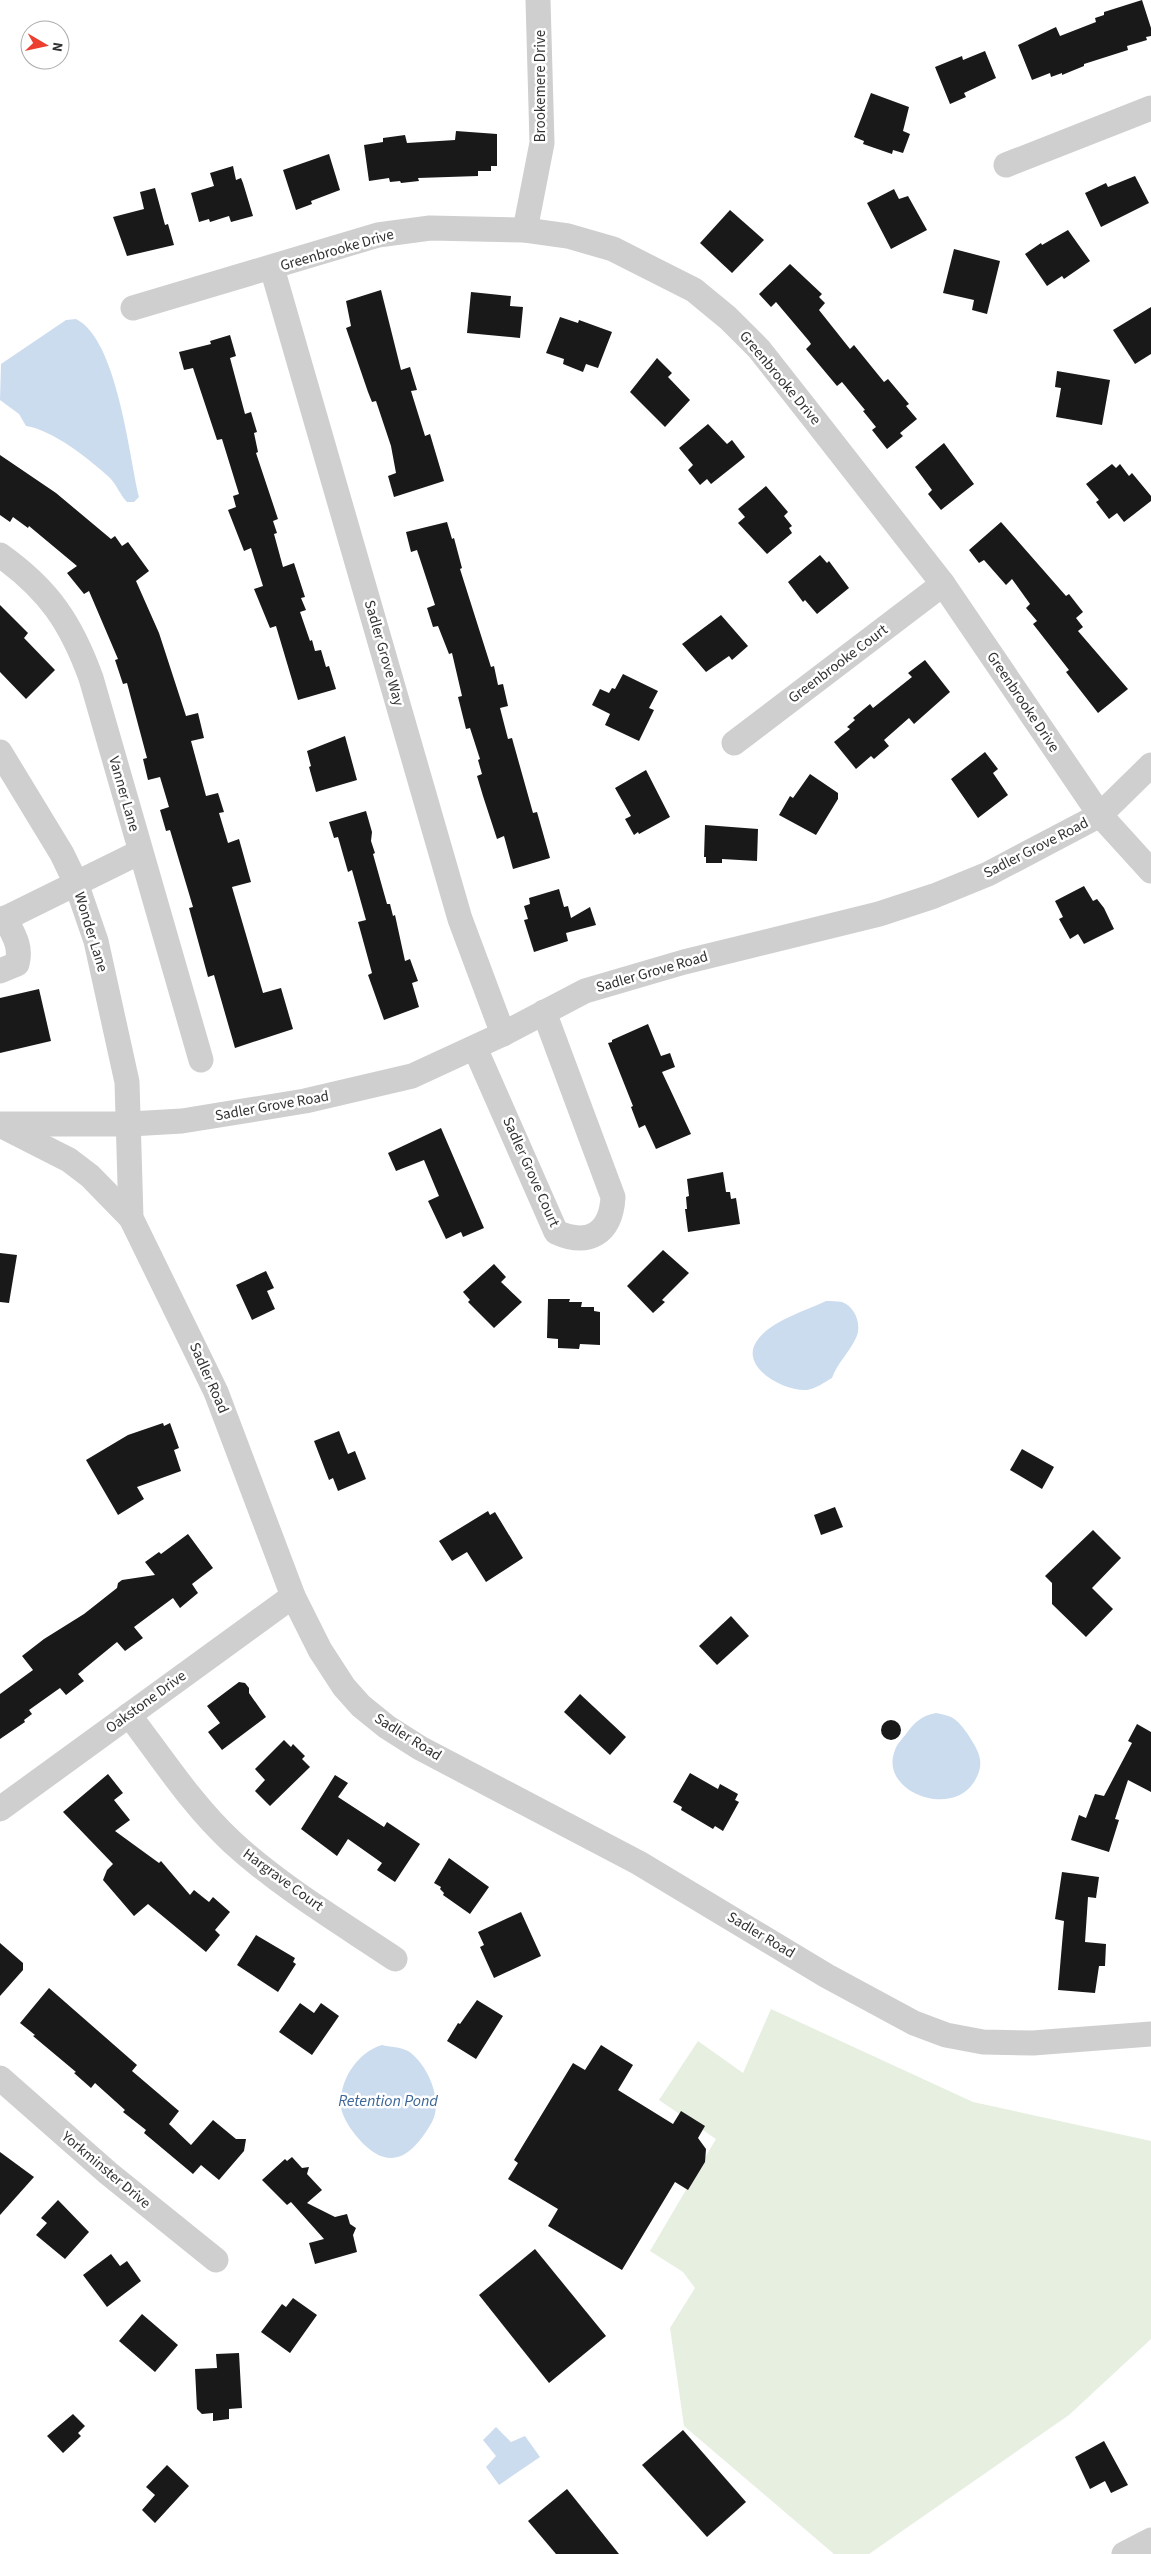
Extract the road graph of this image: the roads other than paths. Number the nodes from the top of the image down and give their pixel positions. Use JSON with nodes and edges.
{"nodes":[{"id":1,"x":538,"y":0,"type":"edge"},
{"id":2,"x":1151,"y":108,"type":"edge"},
{"id":3,"x":1006,"y":165,"type":"dead end"},
{"id":4,"x":525,"y":230,"type":"junction"},
{"id":5,"x":272,"y":268,"type":"junction"},
{"id":6,"x":133,"y":308,"type":"dead end"},
{"id":7,"x":0,"y":555,"type":"edge"},
{"id":8,"x":943,"y":584,"type":"junction"},
{"id":9,"x":734,"y":743,"type":"dead end"},
{"id":10,"x":2,"y":754,"type":"edge"},
{"id":11,"x":1151,"y":765,"type":"edge"},
{"id":12,"x":1100,"y":815,"type":"junction"},
{"id":13,"x":140,"y":852,"type":"junction"},
{"id":14,"x":1151,"y":871,"type":"edge"},
{"id":15,"x":76,"y":883,"type":"junction"},
{"id":16,"x":2,"y":919,"type":"edge"},
{"id":17,"x":0,"y":971,"type":"edge"},
{"id":18,"x":544,"y":1012,"type":"junction"},
{"id":19,"x":503,"y":1034,"type":"junction"},
{"id":20,"x":475,"y":1048,"type":"junction"},
{"id":21,"x":201,"y":1060,"type":"dead end"},
{"id":22,"x":130,"y":1124,"type":"junction"},
{"id":23,"x":0,"y":1125,"type":"edge"},
{"id":24,"x":131,"y":1218,"type":"junction"},
{"id":25,"x":293,"y":1596,"type":"junction"},
{"id":26,"x":129,"y":1715,"type":"junction"},
{"id":27,"x":0,"y":1809,"type":"edge"},
{"id":28,"x":395,"y":1959,"type":"dead end"},
{"id":29,"x":1151,"y":2034,"type":"edge"},
{"id":30,"x":0,"y":2078,"type":"edge"},
{"id":31,"x":216,"y":2260,"type":"dead end"},
{"id":32,"x":1151,"y":2540,"type":"edge"},
{"id":33,"x":1124,"y":2554,"type":"edge"}],
"edges":[{"from":1,"to":4,"type":"street","name":"Brookemere Drive"},
{"from":2,"to":3,"type":"street"},
{"from":4,"to":5,"type":"street","name":"Greenbrooke Drive"},
{"from":4,"to":8,"type":"street","name":"Greenbrooke Drive"},
{"from":5,"to":6,"type":"street","name":"Greenbrooke Drive"},
{"from":5,"to":19,"type":"street","name":"Sadler Grove Way"},
{"from":7,"to":13,"type":"street","name":"Vanner Lane"},
{"from":8,"to":9,"type":"street","name":"Greenbrooke Court"},
{"from":8,"to":12,"type":"street","name":"Greenbrooke Drive"},
{"from":10,"to":15,"type":"street","name":"Wonder Lane"},
{"from":11,"to":12,"type":"street","name":"Sadler Grove Road"},
{"from":12,"to":14,"type":"street","name":"Greenbrooke Drive"},
{"from":12,"to":18,"type":"street","name":"Sadler Grove Road"},
{"from":13,"to":15,"type":"street"},
{"from":13,"to":21,"type":"street","name":"Vanner Lane"},
{"from":15,"to":16,"type":"street"},
{"from":15,"to":22,"type":"street","name":"Wonder Lane"},
{"from":16,"to":17,"type":"street"},
{"from":18,"to":19,"type":"street","name":"Sadler Grove Road"},
{"from":18,"to":20,"type":"street","name":"Sadler Grove Court"},
{"from":19,"to":20,"type":"street","name":"Sadler Grove Road"},
{"from":20,"to":22,"type":"street","name":"Sadler Grove Road"},
{"from":22,"to":23,"type":"street"},
{"from":22,"to":24,"type":"street","name":"Sadler Road"},
{"from":23,"to":24,"type":"street"},
{"from":24,"to":25,"type":"street","name":"Sadler Road"},
{"from":25,"to":26,"type":"street","name":"Oakstone Drive"},
{"from":25,"to":29,"type":"street","name":"Sadler Road"},
{"from":26,"to":27,"type":"street","name":"Oakstone Drive"},
{"from":26,"to":28,"type":"street","name":"Hargrave Court"},
{"from":30,"to":31,"type":"street","name":"Yorkminster Drive"},
{"from":32,"to":33,"type":"street"}]}
